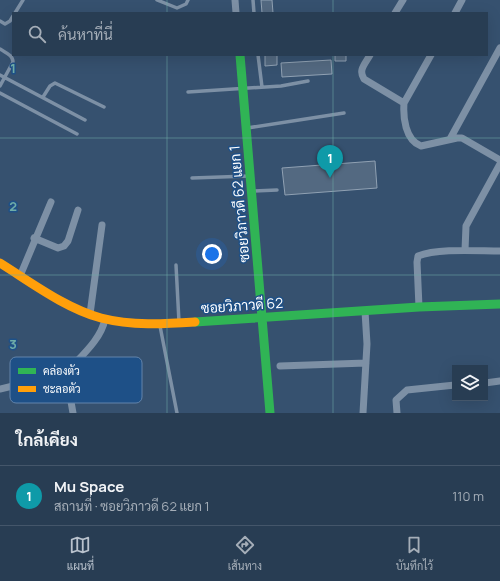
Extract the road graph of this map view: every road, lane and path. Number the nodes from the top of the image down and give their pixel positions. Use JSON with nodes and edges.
{"nodes":[{"id":1,"x":23,"y":0,"type":"edge"},
{"id":2,"x":157,"y":0,"type":"edge"},
{"id":3,"x":188,"y":0,"type":"edge"},
{"id":4,"x":235,"y":0,"type":"edge"},
{"id":5,"x":253,"y":0,"type":"edge"},
{"id":6,"x":403,"y":0,"type":"edge"},
{"id":7,"x":462,"y":0,"type":"edge"},
{"id":8,"x":16,"y":12,"type":"edge"},
{"id":9,"x":236,"y":12,"type":"edge"},
{"id":10,"x":254,"y":12,"type":"edge"},
{"id":11,"x":396,"y":12,"type":"edge"},
{"id":12,"x":456,"y":12,"type":"edge"},
{"id":13,"x":12,"y":17,"type":"edge"},
{"id":14,"x":0,"y":21,"type":"edge"},
{"id":15,"x":500,"y":48,"type":"edge"},
{"id":16,"x":0,"y":49,"type":"edge"},
{"id":17,"x":240,"y":56,"type":"edge"},
{"id":18,"x":258,"y":56,"type":"edge"},
{"id":19,"x":369,"y":56,"type":"edge"},
{"id":20,"x":430,"y":56,"type":"edge"},
{"id":21,"x":0,"y":75,"type":"edge"},
{"id":22,"x":5,"y":77,"type":"junction"},
{"id":23,"x":308,"y":81,"type":"dead end"},
{"id":24,"x":0,"y":86,"type":"edge"},
{"id":25,"x":262,"y":87,"type":"junction"},
{"id":26,"x":243,"y":88,"type":"junction"},
{"id":27,"x":188,"y":92,"type":"dead end"},
{"id":28,"x":0,"y":93,"type":"edge"},
{"id":29,"x":43,"y":98,"type":"junction"},
{"id":30,"x":404,"y":103,"type":"junction"},
{"id":31,"x":104,"y":107,"type":"dead end"},
{"id":32,"x":344,"y":113,"type":"dead end"},
{"id":33,"x":85,"y":120,"type":"dead end"},
{"id":34,"x":246,"y":128,"type":"junction"},
{"id":35,"x":77,"y":134,"type":"dead end"},
{"id":36,"x":450,"y":139,"type":"junction"},
{"id":37,"x":500,"y":160,"type":"edge"},
{"id":38,"x":500,"y":164,"type":"edge"},
{"id":39,"x":250,"y":176,"type":"junction"},
{"id":40,"x":192,"y":178,"type":"dead end"},
{"id":41,"x":277,"y":190,"type":"dead end"},
{"id":42,"x":252,"y":191,"type":"junction"},
{"id":43,"x":51,"y":202,"type":"dead end"},
{"id":44,"x":78,"y":210,"type":"dead end"},
{"id":45,"x":102,"y":225,"type":"dead end"},
{"id":46,"x":34,"y":238,"type":"junction"},
{"id":47,"x":465,"y":250,"type":"junction"},
{"id":48,"x":500,"y":251,"type":"edge"},
{"id":49,"x":0,"y":263,"type":"edge"},
{"id":50,"x":176,"y":265,"type":"dead end"},
{"id":51,"x":20,"y":276,"type":"junction"},
{"id":52,"x":500,"y":304,"type":"edge"},
{"id":53,"x":419,"y":307,"type":"junction"},
{"id":54,"x":365,"y":311,"type":"junction"},
{"id":55,"x":90,"y":314,"type":"junction"},
{"id":56,"x":262,"y":317,"type":"junction"},
{"id":57,"x":105,"y":319,"type":"junction"},
{"id":58,"x":179,"y":323,"type":"junction"},
{"id":59,"x":160,"y":324,"type":"junction"},
{"id":60,"x":80,"y":357,"type":"edge"},
{"id":61,"x":366,"y":363,"type":"junction"},
{"id":62,"x":280,"y":366,"type":"dead end"},
{"id":63,"x":500,"y":381,"type":"edge"},
{"id":64,"x":488,"y":383,"type":"edge"},
{"id":65,"x":452,"y":385,"type":"edge"},
{"id":66,"x":10,"y":387,"type":"edge"},
{"id":67,"x":0,"y":389,"type":"edge"},
{"id":68,"x":71,"y":403,"type":"edge"},
{"id":69,"x":73,"y":413,"type":"edge"},
{"id":70,"x":177,"y":413,"type":"edge"},
{"id":71,"x":270,"y":413,"type":"edge"},
{"id":72,"x":363,"y":413,"type":"edge"},
{"id":73,"x":397,"y":413,"type":"edge"}],
"edges":[{"from":1,"to":8,"type":"lane"},
{"from":2,"to":3,"type":"lane"},
{"from":4,"to":9,"type":"street"},
{"from":5,"to":10,"type":"lane"},
{"from":6,"to":11,"type":"street"},
{"from":7,"to":12,"type":"street"},
{"from":13,"to":14,"type":"lane"},
{"from":15,"to":36,"type":"street"},
{"from":16,"to":22,"type":"lane"},
{"from":17,"to":26,"type":"street","name":"ซอยวิภาวดี 62 แยก 1"},
{"from":18,"to":25,"type":"lane"},
{"from":19,"to":30,"type":"street"},
{"from":20,"to":30,"type":"street"},
{"from":21,"to":22,"type":"lane"},
{"from":22,"to":24,"type":"lane"},
{"from":22,"to":29,"type":"lane"},
{"from":23,"to":25,"type":"lane"},
{"from":25,"to":26,"type":"lane"},
{"from":26,"to":27,"type":"lane"},
{"from":26,"to":34,"type":"street","name":"ซอยวิภาวดี 62 แยก 1"},
{"from":28,"to":35,"type":"lane"},
{"from":29,"to":31,"type":"lane"},
{"from":29,"to":33,"type":"lane"},
{"from":30,"to":36,"type":"street"},
{"from":32,"to":34,"type":"lane"},
{"from":34,"to":39,"type":"street","name":"ซอยวิภาวดี 62 แยก 1"},
{"from":36,"to":37,"type":"street"},
{"from":38,"to":47,"type":"street"},
{"from":39,"to":40,"type":"lane"},
{"from":39,"to":42,"type":"street","name":"ซอยวิภาวดี 62 แยก 1"},
{"from":41,"to":42,"type":"lane"},
{"from":42,"to":56,"type":"street","name":"ซอยวิภาวดี 62 แยก 1"},
{"from":43,"to":46,"type":"street"},
{"from":44,"to":46,"type":"street"},
{"from":45,"to":55,"type":"street"},
{"from":46,"to":51,"type":"street"},
{"from":47,"to":48,"type":"street"},
{"from":47,"to":53,"type":"street"},
{"from":49,"to":51,"type":"street","name":"ซอยวิภาวดี 62"},
{"from":50,"to":58,"type":"lane"},
{"from":51,"to":55,"type":"street","name":"ซอยวิภาวดี 62"},
{"from":52,"to":53,"type":"street","name":"ซอยวิภาวดี 62"},
{"from":53,"to":54,"type":"street","name":"ซอยวิภาวดี 62"},
{"from":54,"to":56,"type":"street","name":"ซอยวิภาวดี 62"},
{"from":54,"to":61,"type":"street"},
{"from":55,"to":57,"type":"street","name":"ซอยวิภาวดี 62"},
{"from":56,"to":58,"type":"street","name":"ซอยวิภาวดี 62"},
{"from":56,"to":71,"type":"street","name":"ซอยวิภาวดี 62 แยก 1"},
{"from":57,"to":59,"type":"street","name":"ซอยวิภาวดี 62"},
{"from":57,"to":60,"type":"street"},
{"from":58,"to":59,"type":"street","name":"ซอยวิภาวดี 62"},
{"from":59,"to":70,"type":"lane"},
{"from":61,"to":62,"type":"street"},
{"from":61,"to":72,"type":"street"},
{"from":63,"to":64,"type":"street"},
{"from":65,"to":73,"type":"street"},
{"from":66,"to":67,"type":"street"},
{"from":68,"to":69,"type":"street"}]}
